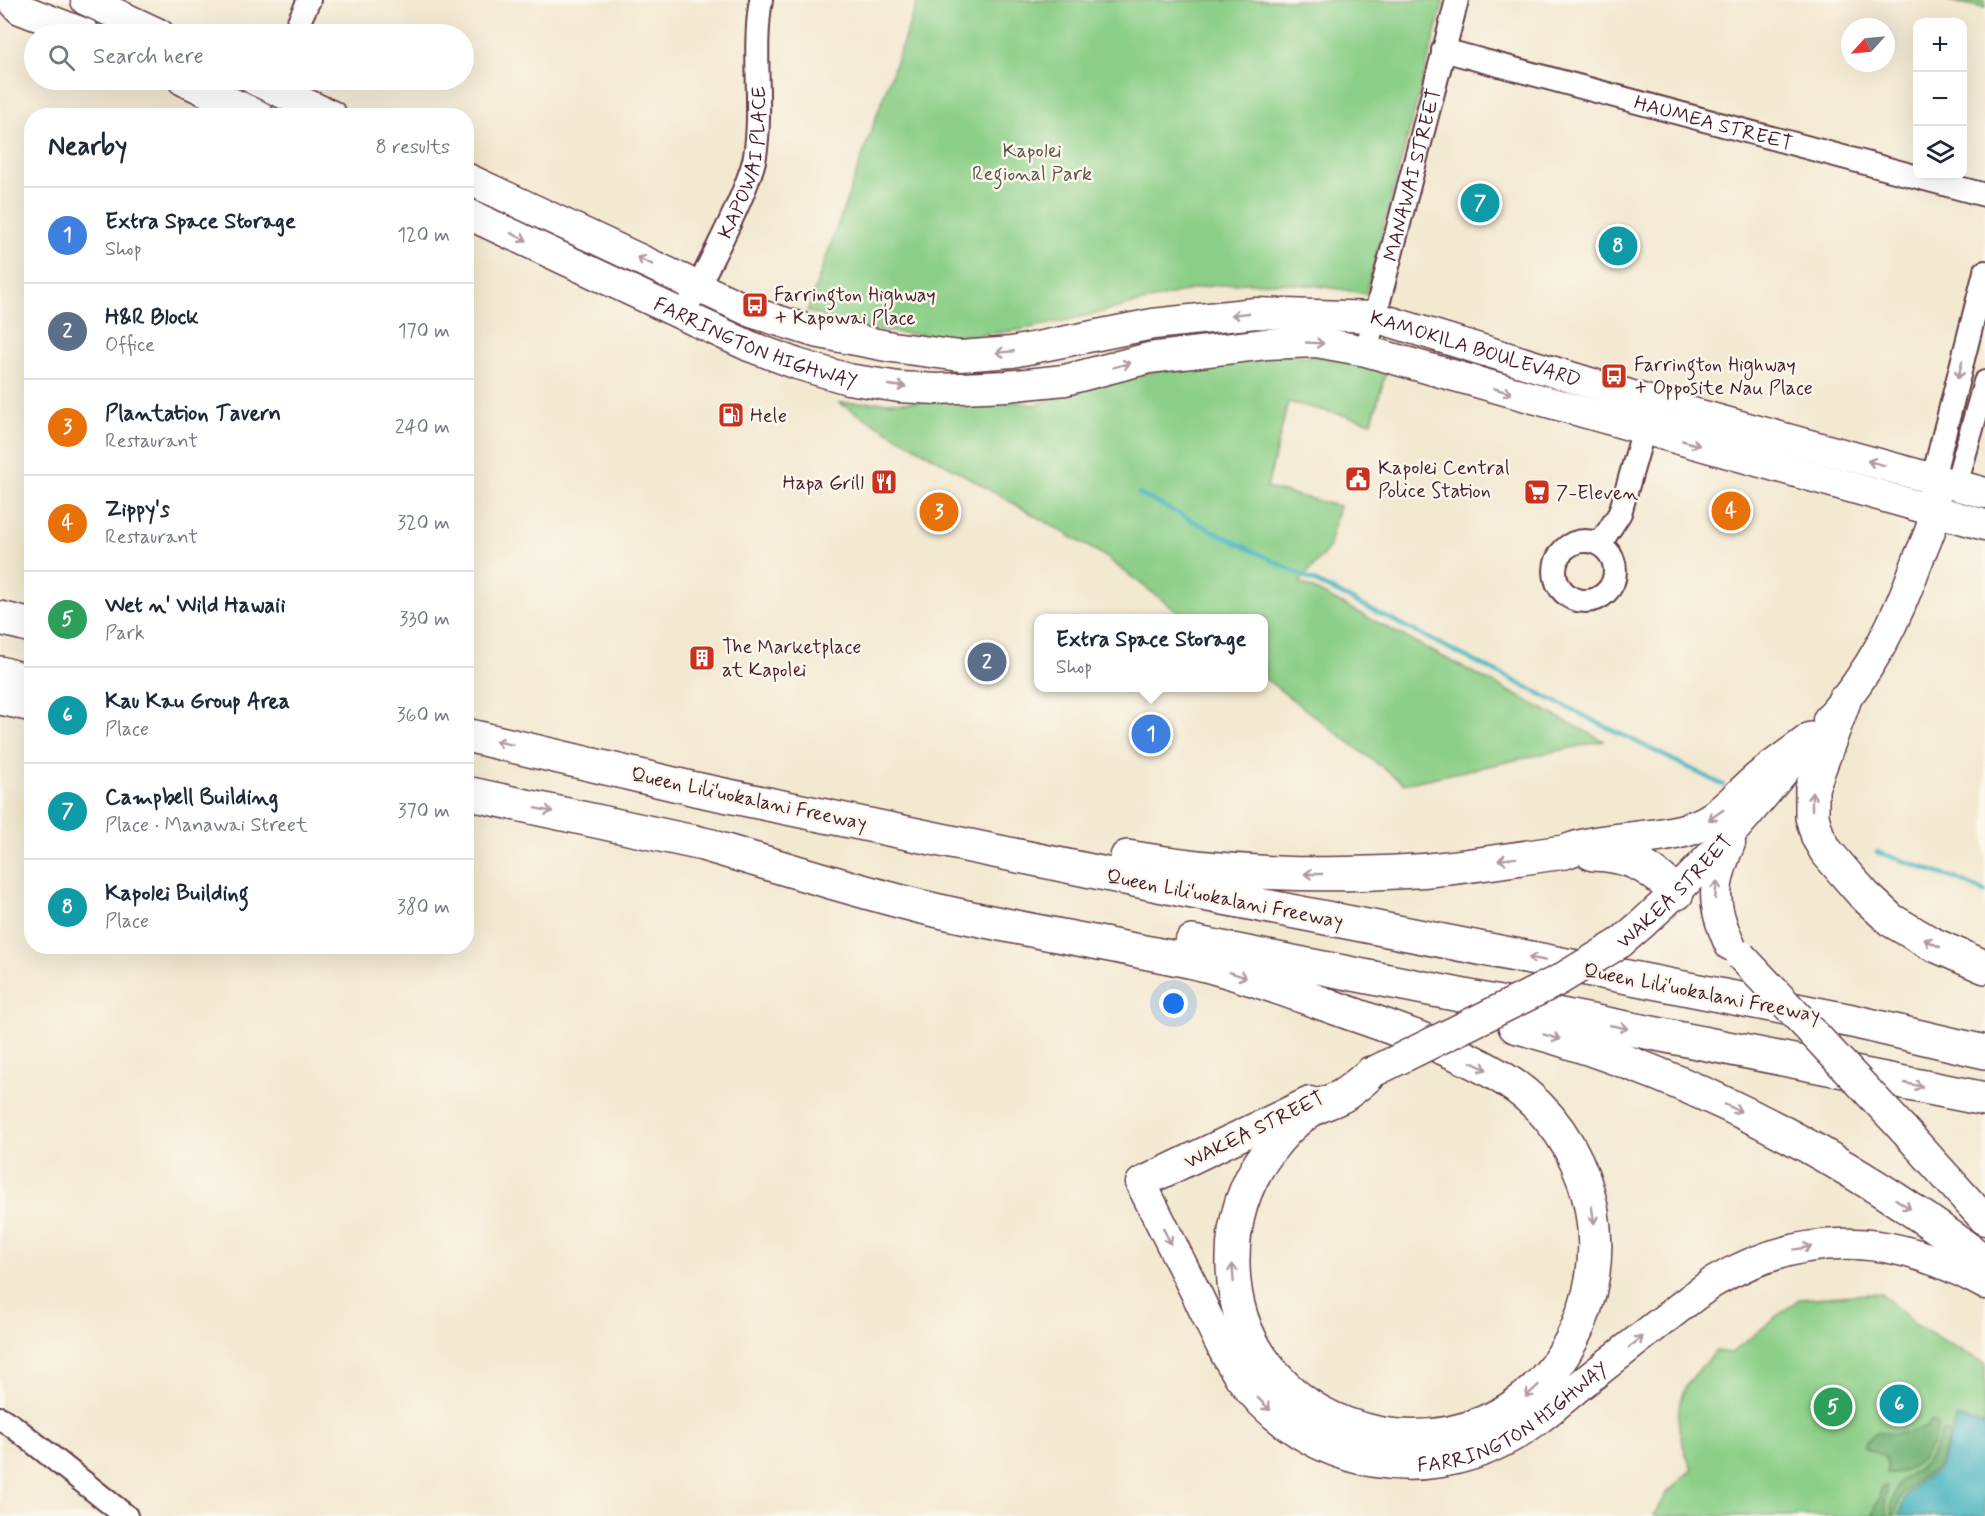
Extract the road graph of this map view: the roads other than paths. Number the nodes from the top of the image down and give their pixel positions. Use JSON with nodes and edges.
{"nodes":[{"id":1,"x":12,"y":0,"type":"edge"},
{"id":2,"x":86,"y":0,"type":"edge"},
{"id":3,"x":309,"y":0,"type":"edge"},
{"id":4,"x":760,"y":0,"type":"edge"},
{"id":5,"x":1457,"y":0,"type":"edge"},
{"id":6,"x":59,"y":24,"type":"edge"},
{"id":7,"x":138,"y":24,"type":"edge"},
{"id":8,"x":298,"y":24,"type":"edge"},
{"id":9,"x":1443,"y":50,"type":"junction"},
{"id":10,"x":205,"y":90,"type":"edge"},
{"id":11,"x":263,"y":90,"type":"edge"},
{"id":12,"x":282,"y":90,"type":"edge"},
{"id":13,"x":243,"y":108,"type":"edge"},
{"id":14,"x":256,"y":108,"type":"edge"},
{"id":15,"x":316,"y":108,"type":"edge"},
{"id":16,"x":474,"y":182,"type":"edge"},
{"id":17,"x":1985,"y":195,"type":"edge"},
{"id":18,"x":474,"y":217,"type":"edge"},
{"id":19,"x":1985,"y":272,"type":"edge"},
{"id":20,"x":698,"y":285,"type":"junction"},
{"id":21,"x":684,"y":314,"type":"junction"},
{"id":22,"x":1375,"y":317,"type":"junction"},
{"id":23,"x":1063,"y":341,"type":"joint"},
{"id":24,"x":1366,"y":351,"type":"junction"},
{"id":25,"x":1065,"y":380,"type":"joint"},
{"id":26,"x":1985,"y":382,"type":"edge"},
{"id":27,"x":1648,"y":416,"type":"junction"},
{"id":28,"x":1945,"y":482,"type":"junction"},
{"id":29,"x":1985,"y":493,"type":"edge"},
{"id":30,"x":1935,"y":512,"type":"junction"},
{"id":31,"x":1985,"y":525,"type":"edge"},
{"id":32,"x":1600,"y":544,"type":"dead end"},
{"id":33,"x":0,"y":618,"type":"edge"},
{"id":34,"x":24,"y":624,"type":"edge"},
{"id":35,"x":0,"y":673,"type":"edge"},
{"id":36,"x":24,"y":680,"type":"edge"},
{"id":37,"x":0,"y":698,"type":"edge"},
{"id":38,"x":1844,"y":701,"type":"junction"},
{"id":39,"x":24,"y":703,"type":"edge"},
{"id":40,"x":474,"y":737,"type":"edge"},
{"id":41,"x":1811,"y":739,"type":"junction"},
{"id":42,"x":535,"y":750,"type":"junction"},
{"id":43,"x":474,"y":795,"type":"edge"},
{"id":44,"x":1736,"y":828,"type":"junction"},
{"id":45,"x":692,"y":841,"type":"junction"},
{"id":46,"x":1565,"y":852,"type":"junction"},
{"id":47,"x":1677,"y":893,"type":"junction"},
{"id":48,"x":1232,"y":950,"type":"junction"},
{"id":49,"x":1735,"y":951,"type":"junction"},
{"id":50,"x":1985,"y":967,"type":"edge"},
{"id":51,"x":1852,"y":1021,"type":"junction"},
{"id":52,"x":1985,"y":1041,"type":"edge"},
{"id":53,"x":1985,"y":1052,"type":"edge"},
{"id":54,"x":1371,"y":1073,"type":"junction"},
{"id":55,"x":1985,"y":1099,"type":"edge"},
{"id":56,"x":1141,"y":1183,"type":"joint"},
{"id":57,"x":1985,"y":1220,"type":"edge"},
{"id":58,"x":1985,"y":1262,"type":"edge"},
{"id":59,"x":1985,"y":1284,"type":"edge"},
{"id":60,"x":0,"y":1418,"type":"edge"},
{"id":61,"x":126,"y":1516,"type":"edge"}],
"edges":[{"from":1,"to":6,"type":"main road"},
{"from":2,"to":7,"type":"main road"},
{"from":3,"to":8,"type":"street"},
{"from":4,"to":20,"type":"street","name":"KAPOWAI PLACE"},
{"from":5,"to":9,"type":"street","name":"MANAWAI STREET"},
{"from":9,"to":17,"type":"street","name":"HAUMEA STREET"},
{"from":9,"to":22,"type":"street","name":"MANAWAI STREET"},
{"from":10,"to":13,"type":"main road"},
{"from":11,"to":14,"type":"street"},
{"from":12,"to":15,"type":"main road"},
{"from":20,"to":16,"type":"main road","name":"FARRINGTON HIGHWAY","one_way":true},
{"from":18,"to":21,"type":"main road","name":"FARRINGTON HIGHWAY","one_way":true},
{"from":19,"to":28,"type":"street","name":"WAKEA STREET","one_way":true},
{"from":20,"to":21,"type":"street","name":"KAPOWAI PLACE"},
{"from":23,"to":20,"type":"main road","name":"FARRINGTON HIGHWAY","one_way":true},
{"from":21,"to":25,"type":"main road","name":"FARRINGTON HIGHWAY","one_way":true},
{"from":22,"to":23,"type":"main road","name":"KAMOKILA BOULEVARD","one_way":true},
{"from":22,"to":24,"type":"street","name":"MANAWAI STREET"},
{"from":22,"to":27,"type":"main road","name":"KAMOKILA BOULEVARD"},
{"from":25,"to":24,"type":"main road","name":"KAMOKILA BOULEVARD","one_way":true},
{"from":24,"to":27,"type":"main road","name":"KAMOKILA BOULEVARD","one_way":true},
{"from":26,"to":28,"type":"street","name":"WAKEA STREET"},
{"from":28,"to":27,"type":"main road","name":"KAMOKILA BOULEVARD","one_way":true},
{"from":27,"to":30,"type":"main road","name":"KAMOKILA BOULEVARD","one_way":true},
{"from":27,"to":32,"type":"street"},
{"from":28,"to":29,"type":"main road","name":"KAMOKILA BOULEVARD"},
{"from":28,"to":30,"type":"main road","name":"WAKEA STREET"},
{"from":30,"to":31,"type":"main road","name":"KAMOKILA BOULEVARD"},
{"from":30,"to":38,"type":"main road","name":"WAKEA STREET"},
{"from":33,"to":34,"type":"highway"},
{"from":35,"to":36,"type":"highway"},
{"from":37,"to":39,"type":"highway"},
{"from":38,"to":41,"type":"main road","name":"WAKEA STREET"},
{"from":50,"to":38,"type":"highway","one_way":true},
{"from":42,"to":40,"type":"highway","name":"Queen Liliʻuokalani Freeway","one_way":true},
{"from":41,"to":44,"type":"main road","name":"WAKEA STREET"},
{"from":41,"to":46,"type":"highway","one_way":true},
{"from":46,"to":42,"type":"highway","one_way":true},
{"from":51,"to":42,"type":"highway","name":"Queen Liliʻuokalani Freeway","one_way":true},
{"from":43,"to":45,"type":"highway","one_way":true},
{"from":44,"to":47,"type":"main road","name":"WAKEA STREET"},
{"from":49,"to":44,"type":"main road","one_way":true},
{"from":45,"to":48,"type":"highway"},
{"from":45,"to":54,"type":"highway","one_way":true},
{"from":46,"to":47,"type":"highway"},
{"from":47,"to":49,"type":"main road"},
{"from":47,"to":54,"type":"main road","name":"WAKEA STREET","bridge":true},
{"from":48,"to":55,"type":"highway","one_way":true},
{"from":48,"to":58,"type":"highway","one_way":true},
{"from":49,"to":57,"type":"main road","bridge":true},
{"from":51,"to":52,"type":"highway"},
{"from":51,"to":53,"type":"highway","name":"Queen Liliʻuokalani Freeway"},
{"from":54,"to":56,"type":"main road","name":"WAKEA STREET"},
{"from":56,"to":59,"type":"main road","name":"FARRINGTON HIGHWAY","one_way":true},
{"from":60,"to":61,"type":"street"}]}
